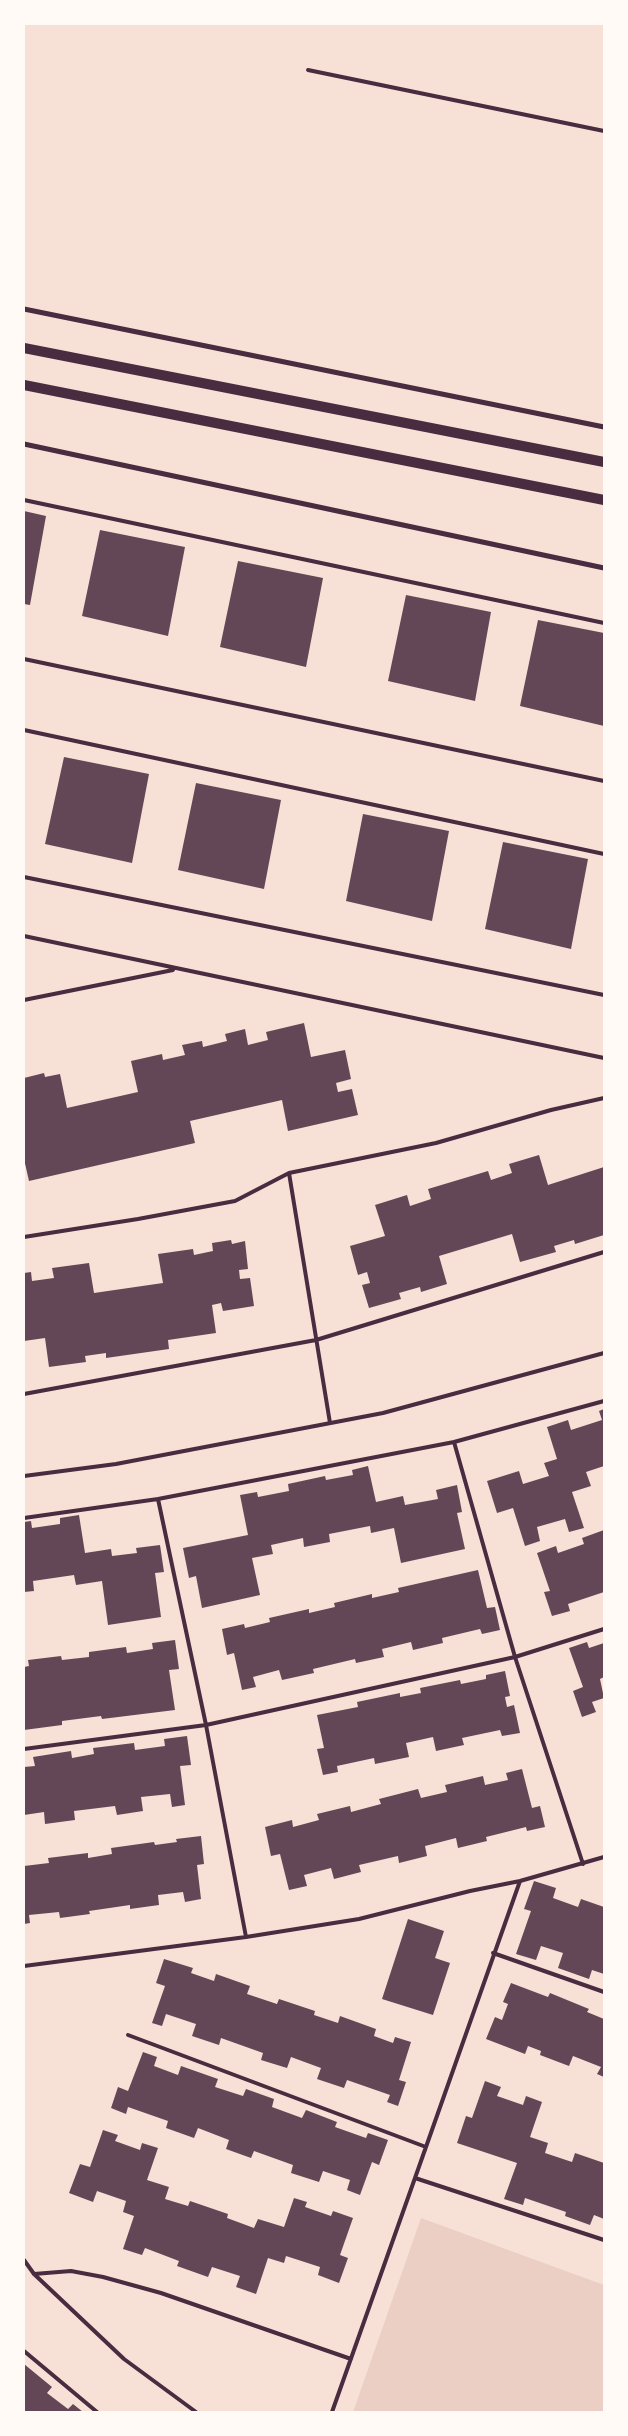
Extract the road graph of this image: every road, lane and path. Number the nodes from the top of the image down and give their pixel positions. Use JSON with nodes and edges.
{"nodes":[{"id":1,"x":308,"y":70,"type":"dead end"},
{"id":2,"x":604,"y":131,"type":"edge"},
{"id":3,"x":24,"y":309,"type":"edge"},
{"id":4,"x":24,"y":348,"type":"edge"},
{"id":5,"x":24,"y":385,"type":"edge"},
{"id":6,"x":604,"y":427,"type":"edge"},
{"id":7,"x":24,"y":444,"type":"edge"},
{"id":8,"x":604,"y":462,"type":"edge"},
{"id":9,"x":24,"y":500,"type":"edge"},
{"id":10,"x":604,"y":500,"type":"edge"},
{"id":11,"x":604,"y":568,"type":"edge"},
{"id":12,"x":604,"y":623,"type":"edge"},
{"id":13,"x":24,"y":658,"type":"edge"},
{"id":14,"x":24,"y":730,"type":"edge"},
{"id":15,"x":604,"y":781,"type":"edge"},
{"id":16,"x":604,"y":854,"type":"edge"},
{"id":17,"x":24,"y":877,"type":"edge"},
{"id":18,"x":24,"y":936,"type":"edge"},
{"id":19,"x":175,"y":969,"type":"junction"},
{"id":20,"x":604,"y":995,"type":"edge"},
{"id":21,"x":24,"y":1000,"type":"edge"},
{"id":22,"x":604,"y":1058,"type":"edge"},
{"id":23,"x":604,"y":1098,"type":"edge"},
{"id":24,"x":289,"y":1172,"type":"junction"},
{"id":25,"x":24,"y":1237,"type":"edge"},
{"id":26,"x":604,"y":1252,"type":"edge"},
{"id":27,"x":316,"y":1340,"type":"junction"},
{"id":28,"x":604,"y":1353,"type":"edge"},
{"id":29,"x":24,"y":1394,"type":"edge"},
{"id":30,"x":604,"y":1401,"type":"edge"},
{"id":31,"x":330,"y":1423,"type":"junction"},
{"id":32,"x":454,"y":1442,"type":"junction"},
{"id":33,"x":24,"y":1476,"type":"edge"},
{"id":34,"x":158,"y":1499,"type":"junction"},
{"id":35,"x":24,"y":1518,"type":"edge"},
{"id":36,"x":604,"y":1628,"type":"edge"},
{"id":37,"x":516,"y":1658,"type":"junction"},
{"id":38,"x":206,"y":1725,"type":"junction"},
{"id":39,"x":24,"y":1749,"type":"edge"},
{"id":40,"x":604,"y":1857,"type":"edge"},
{"id":41,"x":583,"y":1864,"type":"junction"},
{"id":42,"x":520,"y":1881,"type":"junction"},
{"id":43,"x":246,"y":1937,"type":"junction"},
{"id":44,"x":493,"y":1953,"type":"junction"},
{"id":45,"x":24,"y":1966,"type":"edge"},
{"id":46,"x":604,"y":1992,"type":"edge"},
{"id":47,"x":128,"y":2035,"type":"dead end"},
{"id":48,"x":426,"y":2147,"type":"junction"},
{"id":49,"x":415,"y":2178,"type":"junction"},
{"id":50,"x":604,"y":2240,"type":"edge"},
{"id":51,"x":24,"y":2260,"type":"edge"},
{"id":52,"x":34,"y":2274,"type":"junction"},
{"id":53,"x":24,"y":2351,"type":"edge"},
{"id":54,"x":351,"y":2359,"type":"junction"},
{"id":55,"x":97,"y":2412,"type":"edge"},
{"id":56,"x":196,"y":2412,"type":"edge"},
{"id":57,"x":332,"y":2412,"type":"edge"}],
"edges":[{"from":1,"to":2,"type":"lane"},
{"from":3,"to":6,"type":"street"},
{"from":4,"to":8,"type":"main road"},
{"from":5,"to":10,"type":"main road"},
{"from":7,"to":11,"type":"street"},
{"from":9,"to":12,"type":"lane"},
{"from":13,"to":15,"type":"lane"},
{"from":14,"to":16,"type":"lane"},
{"from":17,"to":20,"type":"lane"},
{"from":18,"to":19,"type":"lane"},
{"from":19,"to":21,"type":"lane"},
{"from":19,"to":22,"type":"lane"},
{"from":23,"to":24,"type":"lane"},
{"from":24,"to":25,"type":"lane"},
{"from":24,"to":27,"type":"lane"},
{"from":26,"to":27,"type":"lane"},
{"from":27,"to":29,"type":"lane"},
{"from":27,"to":31,"type":"lane"},
{"from":28,"to":31,"type":"lane"},
{"from":30,"to":32,"type":"lane"},
{"from":31,"to":33,"type":"lane"},
{"from":32,"to":34,"type":"lane"},
{"from":32,"to":37,"type":"lane"},
{"from":34,"to":35,"type":"lane"},
{"from":34,"to":38,"type":"lane"},
{"from":36,"to":37,"type":"lane"},
{"from":37,"to":38,"type":"lane"},
{"from":37,"to":41,"type":"lane"},
{"from":38,"to":39,"type":"lane"},
{"from":38,"to":43,"type":"lane"},
{"from":40,"to":41,"type":"lane"},
{"from":41,"to":42,"type":"lane"},
{"from":42,"to":43,"type":"lane"},
{"from":42,"to":44,"type":"lane"},
{"from":43,"to":45,"type":"lane"},
{"from":44,"to":46,"type":"lane"},
{"from":44,"to":48,"type":"lane"},
{"from":47,"to":48,"type":"lane"},
{"from":48,"to":49,"type":"lane"},
{"from":49,"to":50,"type":"lane"},
{"from":49,"to":54,"type":"lane"},
{"from":51,"to":52,"type":"lane"},
{"from":52,"to":54,"type":"lane"},
{"from":52,"to":56,"type":"lane"},
{"from":53,"to":55,"type":"lane"},
{"from":54,"to":57,"type":"lane"}]}
